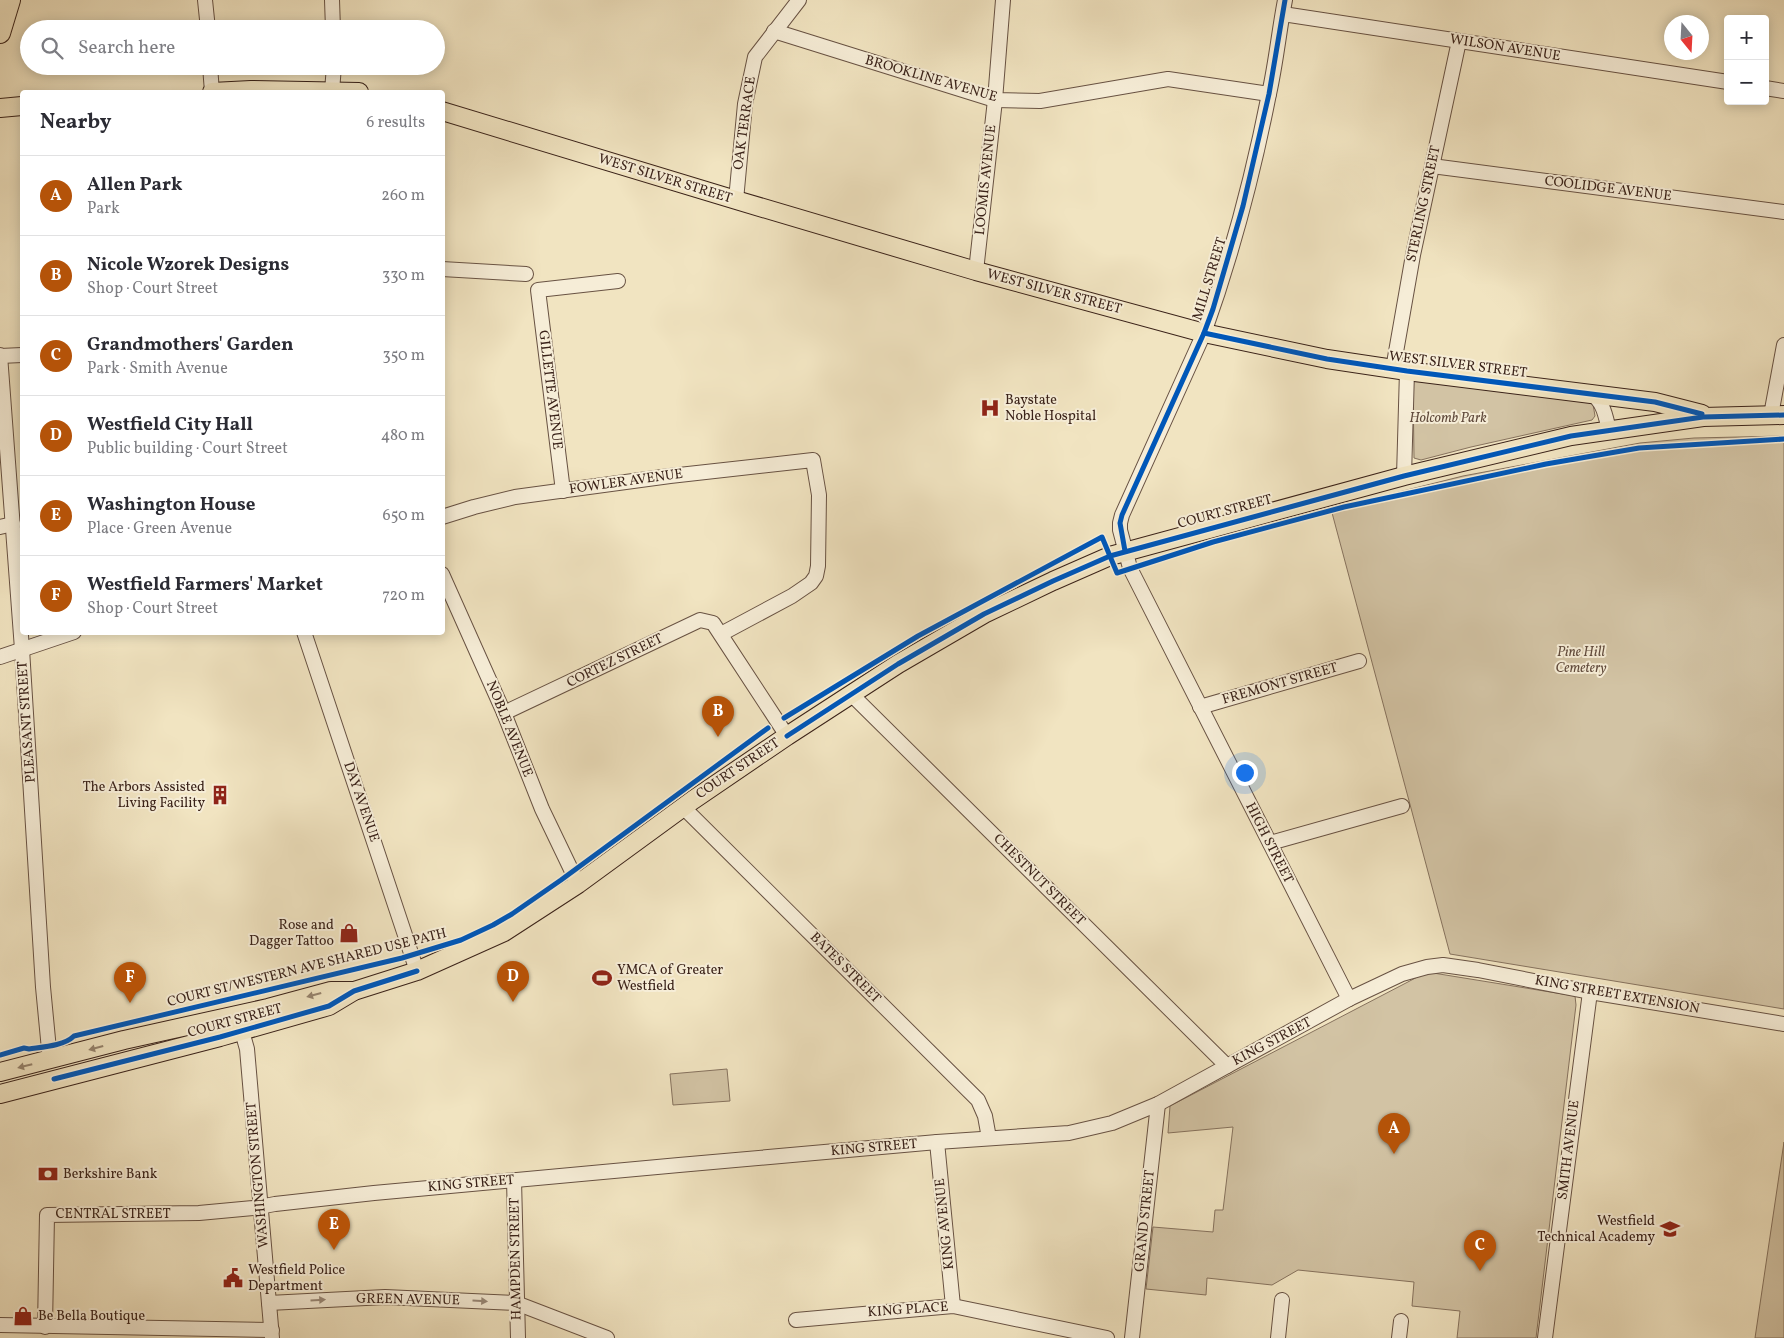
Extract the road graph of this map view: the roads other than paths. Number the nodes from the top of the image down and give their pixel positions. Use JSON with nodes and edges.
{"nodes":[{"id":1,"x":10,"y":0,"type":"edge"},
{"id":2,"x":205,"y":0,"type":"edge"},
{"id":3,"x":332,"y":0,"type":"edge"},
{"id":4,"x":799,"y":0,"type":"edge"},
{"id":5,"x":1003,"y":0,"type":"edge"},
{"id":6,"x":1284,"y":7,"type":"edge"},
{"id":7,"x":207,"y":20,"type":"edge"},
{"id":8,"x":333,"y":20,"type":"edge"},
{"id":9,"x":774,"y":31,"type":"junction"},
{"id":10,"x":0,"y":34,"type":"edge"},
{"id":11,"x":1459,"y":41,"type":"junction"},
{"id":12,"x":211,"y":75,"type":"edge"},
{"id":13,"x":333,"y":75,"type":"edge"},
{"id":14,"x":1724,"y":81,"type":"edge"},
{"id":15,"x":1769,"y":89,"type":"edge"},
{"id":16,"x":212,"y":90,"type":"edge"},
{"id":17,"x":332,"y":90,"type":"edge"},
{"id":18,"x":1784,"y":91,"type":"edge"},
{"id":19,"x":1270,"y":94,"type":"junction"},
{"id":20,"x":995,"y":100,"type":"junction"},
{"id":21,"x":20,"y":106,"type":"edge"},
{"id":22,"x":0,"y":108,"type":"edge"},
{"id":23,"x":445,"y":112,"type":"edge"},
{"id":24,"x":1432,"y":166,"type":"junction"},
{"id":25,"x":736,"y":200,"type":"junction"},
{"id":26,"x":1784,"y":212,"type":"edge"},
{"id":27,"x":445,"y":269,"type":"edge"},
{"id":28,"x":976,"y":271,"type":"junction"},
{"id":29,"x":526,"y":274,"type":"dead end"},
{"id":30,"x":618,"y":281,"type":"dead end"},
{"id":31,"x":1204,"y":333,"type":"junction"},
{"id":32,"x":1784,"y":345,"type":"edge"},
{"id":33,"x":20,"y":355,"type":"edge"},
{"id":34,"x":0,"y":356,"type":"edge"},
{"id":35,"x":1400,"y":370,"type":"junction"},
{"id":36,"x":1590,"y":392,"type":"junction"},
{"id":37,"x":1777,"y":415,"type":"edge"},
{"id":38,"x":1710,"y":416,"type":"junction"},
{"id":39,"x":1609,"y":430,"type":"junction"},
{"id":40,"x":1404,"y":476,"type":"junction"},
{"id":41,"x":563,"y":491,"type":"junction"},
{"id":42,"x":445,"y":516,"type":"edge"},
{"id":43,"x":6,"y":525,"type":"edge"},
{"id":44,"x":1125,"y":551,"type":"junction"},
{"id":45,"x":445,"y":581,"type":"edge"},
{"id":46,"x":20,"y":634,"type":"edge"},
{"id":47,"x":722,"y":634,"type":"junction"},
{"id":48,"x":20,"y":635,"type":"edge"},
{"id":49,"x":65,"y":635,"type":"edge"},
{"id":50,"x":305,"y":635,"type":"edge"},
{"id":51,"x":22,"y":649,"type":"junction"},
{"id":52,"x":0,"y":657,"type":"edge"},
{"id":53,"x":1359,"y":661,"type":"dead end"},
{"id":54,"x":851,"y":694,"type":"junction"},
{"id":55,"x":1200,"y":707,"type":"junction"},
{"id":56,"x":504,"y":713,"type":"junction"},
{"id":57,"x":787,"y":736,"type":"junction"},
{"id":58,"x":1402,"y":806,"type":"dead end"},
{"id":59,"x":683,"y":807,"type":"junction"},
{"id":60,"x":1270,"y":843,"type":"junction"},
{"id":61,"x":578,"y":884,"type":"junction"},
{"id":62,"x":1450,"y":966,"type":"joint"},
{"id":63,"x":418,"y":971,"type":"junction"},
{"id":64,"x":1590,"y":992,"type":"junction"},
{"id":65,"x":1349,"y":1000,"type":"junction"},
{"id":66,"x":240,"y":1023,"type":"junction"},
{"id":67,"x":1784,"y":1024,"type":"edge"},
{"id":68,"x":142,"y":1036,"type":"junction"},
{"id":69,"x":147,"y":1056,"type":"junction"},
{"id":70,"x":50,"y":1060,"type":"junction"},
{"id":71,"x":1227,"y":1066,"type":"junction"},
{"id":72,"x":0,"y":1072,"type":"edge"},
{"id":73,"x":54,"y":1079,"type":"junction"},
{"id":74,"x":0,"y":1094,"type":"edge"},
{"id":75,"x":1158,"y":1104,"type":"junction"},
{"id":76,"x":989,"y":1138,"type":"junction"},
{"id":77,"x":937,"y":1142,"type":"junction"},
{"id":78,"x":514,"y":1180,"type":"junction"},
{"id":79,"x":261,"y":1206,"type":"junction"},
{"id":80,"x":1282,"y":1300,"type":"dead end"},
{"id":81,"x":270,"y":1303,"type":"junction"},
{"id":82,"x":516,"y":1303,"type":"junction"},
{"id":83,"x":953,"y":1306,"type":"junction"},
{"id":84,"x":796,"y":1320,"type":"dead end"},
{"id":85,"x":1401,"y":1321,"type":"dead end"},
{"id":86,"x":0,"y":1325,"type":"edge"},
{"id":87,"x":50,"y":1330,"type":"edge"},
{"id":88,"x":272,"y":1334,"type":"edge"},
{"id":89,"x":518,"y":1338,"type":"edge"},
{"id":90,"x":607,"y":1338,"type":"edge"},
{"id":91,"x":1107,"y":1338,"type":"edge"},
{"id":92,"x":1132,"y":1338,"type":"edge"},
{"id":93,"x":1278,"y":1338,"type":"edge"},
{"id":94,"x":1399,"y":1338,"type":"edge"},
{"id":95,"x":1545,"y":1338,"type":"edge"}],
"edges":[{"from":1,"to":10,"type":"highway"},
{"from":2,"to":7,"type":"street"},
{"from":3,"to":8,"type":"street"},
{"from":4,"to":9,"type":"street","name":"OAK TERRACE"},
{"from":5,"to":20,"type":"street","name":"LOOMIS AVENUE"},
{"from":6,"to":11,"type":"street","name":"WILSON AVENUE"},
{"from":6,"to":19,"type":"street","name":"MILL STREET"},
{"from":9,"to":20,"type":"street","name":"BROOKLINE AVENUE"},
{"from":9,"to":25,"type":"street","name":"OAK TERRACE"},
{"from":11,"to":14,"type":"street","name":"WILSON AVENUE"},
{"from":11,"to":24,"type":"street","name":"STERLING STREET"},
{"from":12,"to":16,"type":"street"},
{"from":13,"to":17,"type":"street"},
{"from":15,"to":18,"type":"street"},
{"from":19,"to":20,"type":"street","name":"BROOKLINE AVENUE"},
{"from":19,"to":31,"type":"street","name":"MILL STREET"},
{"from":20,"to":28,"type":"street","name":"LOOMIS AVENUE"},
{"from":21,"to":22,"type":"main road"},
{"from":23,"to":25,"type":"main road","name":"WEST SILVER STREET"},
{"from":24,"to":26,"type":"street","name":"COOLIDGE AVENUE"},
{"from":24,"to":35,"type":"street","name":"STERLING STREET"},
{"from":25,"to":28,"type":"main road","name":"WEST SILVER STREET"},
{"from":27,"to":29,"type":"street"},
{"from":28,"to":31,"type":"main road","name":"WEST SILVER STREET"},
{"from":30,"to":41,"type":"street","name":"GILLETTE AVENUE"},
{"from":31,"to":35,"type":"main road","name":"WEST SILVER STREET"},
{"from":31,"to":44,"type":"street","name":"MILL STREET"},
{"from":32,"to":37,"type":"street"},
{"from":33,"to":34,"type":"street"},
{"from":34,"to":43,"type":"street","name":"PLEASANT STREET"},
{"from":35,"to":36,"type":"main road","name":"WEST SILVER STREET"},
{"from":35,"to":40,"type":"street","name":"STERLING STREET"},
{"from":36,"to":38,"type":"main road","name":"WEST SILVER STREET"},
{"from":36,"to":39,"type":"street"},
{"from":37,"to":38,"type":"main road"},
{"from":38,"to":39,"type":"main road","name":"COURT STREET"},
{"from":39,"to":40,"type":"main road","name":"COURT STREET"},
{"from":40,"to":44,"type":"main road","name":"COURT STREET"},
{"from":41,"to":42,"type":"street","name":"FOWLER AVENUE"},
{"from":41,"to":47,"type":"street","name":"FOWLER AVENUE"},
{"from":43,"to":46,"type":"street","name":"PLEASANT STREET"},
{"from":44,"to":54,"type":"main road","name":"COURT STREET"},
{"from":44,"to":55,"type":"street","name":"HIGH STREET"},
{"from":45,"to":56,"type":"street","name":"NOBLE AVENUE"},
{"from":47,"to":56,"type":"street","name":"CORTEZ STREET"},
{"from":47,"to":57,"type":"street"},
{"from":48,"to":51,"type":"street","name":"PLEASANT STREET"},
{"from":49,"to":51,"type":"street"},
{"from":50,"to":63,"type":"street","name":"DAY AVENUE"},
{"from":51,"to":52,"type":"street"},
{"from":51,"to":70,"type":"street","name":"PLEASANT STREET"},
{"from":53,"to":55,"type":"street","name":"FREMONT STREET"},
{"from":54,"to":57,"type":"main road","name":"COURT STREET"},
{"from":54,"to":71,"type":"street","name":"CHESTNUT STREET"},
{"from":55,"to":60,"type":"street","name":"HIGH STREET"},
{"from":56,"to":61,"type":"street","name":"NOBLE AVENUE"},
{"from":57,"to":59,"type":"main road","name":"COURT STREET"},
{"from":58,"to":60,"type":"street"},
{"from":59,"to":61,"type":"main road","name":"COURT STREET"},
{"from":59,"to":76,"type":"street","name":"BATES STREET"},
{"from":60,"to":65,"type":"street","name":"HIGH STREET"},
{"from":61,"to":63,"type":"main road","name":"COURT STREET"},
{"from":62,"to":64,"type":"street","name":"KING STREET EXTENSION"},
{"from":62,"to":65,"type":"street","name":"KING STREET"},
{"from":63,"to":66,"type":"main road","name":"COURT STREET"},
{"from":64,"to":67,"type":"street","name":"KING STREET EXTENSION"},
{"from":64,"to":95,"type":"street","name":"SMITH AVENUE"},
{"from":65,"to":71,"type":"street","name":"KING STREET"},
{"from":66,"to":68,"type":"main road","name":"COURT STREET"},
{"from":66,"to":69,"type":"main road","name":"COURT STREET"},
{"from":66,"to":79,"type":"street","name":"WASHINGTON STREET"},
{"from":68,"to":69,"type":"main road"},
{"from":68,"to":70,"type":"main road","name":"COURT STREET","one_way":true},
{"from":69,"to":73,"type":"main road","name":"COURT STREET"},
{"from":70,"to":72,"type":"main road","name":"COURT STREET","one_way":true},
{"from":70,"to":73,"type":"main road"},
{"from":71,"to":75,"type":"street","name":"KING STREET"},
{"from":73,"to":74,"type":"main road","name":"COURT STREET"},
{"from":75,"to":76,"type":"street","name":"KING STREET"},
{"from":75,"to":92,"type":"street","name":"GRAND STREET"},
{"from":76,"to":77,"type":"street","name":"KING STREET"},
{"from":77,"to":78,"type":"street","name":"KING STREET"},
{"from":77,"to":83,"type":"street","name":"KING AVENUE"},
{"from":78,"to":79,"type":"street","name":"KING STREET"},
{"from":78,"to":82,"type":"street","name":"HAMPDEN STREET"},
{"from":79,"to":81,"type":"street","name":"WASHINGTON STREET"},
{"from":79,"to":87,"type":"street","name":"CENTRAL STREET"},
{"from":80,"to":93,"type":"street"},
{"from":81,"to":82,"type":"street","name":"GREEN AVENUE","one_way":true},
{"from":81,"to":88,"type":"street","name":"WASHINGTON STREET"},
{"from":82,"to":89,"type":"street","name":"HAMPDEN STREET"},
{"from":82,"to":90,"type":"street","name":"GREEN AVENUE"},
{"from":83,"to":84,"type":"street","name":"KING PLACE"},
{"from":83,"to":91,"type":"street","name":"KING PLACE"},
{"from":85,"to":94,"type":"street"},
{"from":86,"to":87,"type":"street"},
{"from":87,"to":88,"type":"street"}]}
